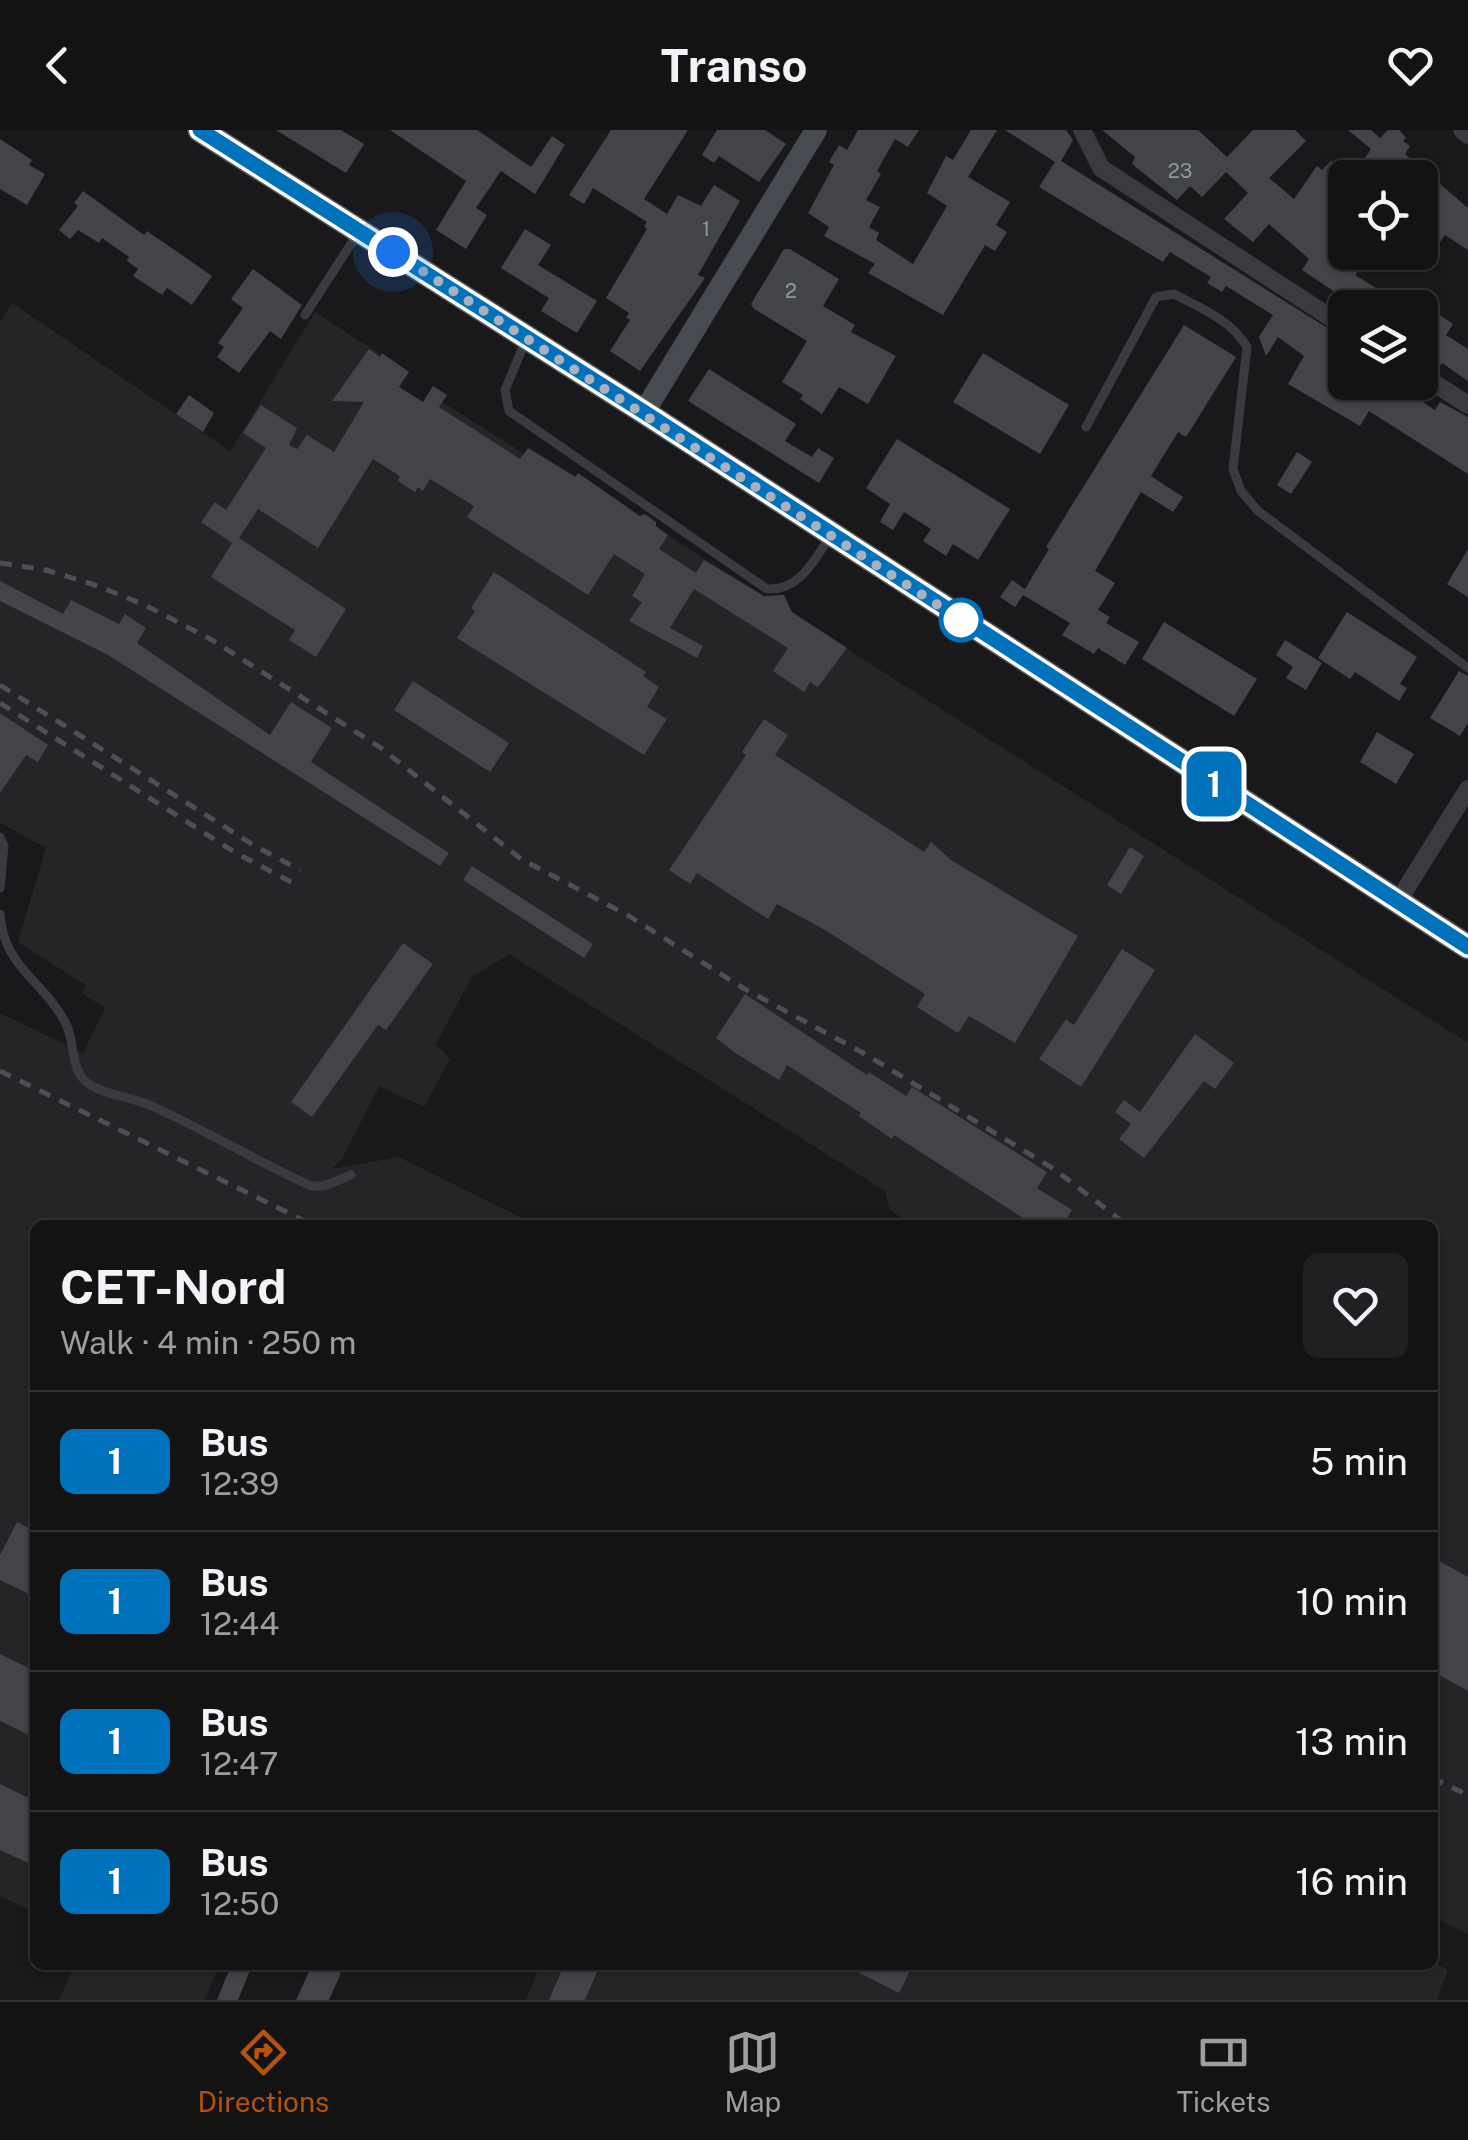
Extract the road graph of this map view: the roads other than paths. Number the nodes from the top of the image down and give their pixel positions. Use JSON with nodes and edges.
{"nodes":[{"id":1,"x":200,"y":130,"type":"edge"},
{"id":2,"x":816,"y":130,"type":"edge"},
{"id":3,"x":1082,"y":130,"type":"edge"},
{"id":4,"x":1462,"y":130,"type":"edge"},
{"id":5,"x":1468,"y":135,"type":"edge"},
{"id":6,"x":360,"y":231,"type":"junction"},
{"id":7,"x":305,"y":315,"type":"dead end"},
{"id":8,"x":1328,"y":316,"type":"edge"},
{"id":9,"x":527,"y":337,"type":"junction"},
{"id":10,"x":1438,"y":386,"type":"edge"},
{"id":11,"x":1468,"y":405,"type":"edge"},
{"id":12,"x":644,"y":412,"type":"junction"},
{"id":13,"x":1086,"y":427,"type":"dead end"},
{"id":14,"x":831,"y":535,"type":"junction"},
{"id":15,"x":1468,"y":668,"type":"edge"},
{"id":16,"x":1468,"y":788,"type":"edge"},
{"id":17,"x":0,"y":837,"type":"edge"},
{"id":18,"x":0,"y":888,"type":"edge"},
{"id":19,"x":1398,"y":903,"type":"junction"},
{"id":20,"x":0,"y":914,"type":"edge"},
{"id":21,"x":1468,"y":947,"type":"edge"},
{"id":22,"x":351,"y":1175,"type":"dead end"}],
"edges":[{"from":1,"to":6,"type":"main road"},
{"from":2,"to":12,"type":"street"},
{"from":3,"to":8,"type":"street"},
{"from":4,"to":5,"type":"street"},
{"from":6,"to":7,"type":"lane"},
{"from":6,"to":9,"type":"main road"},
{"from":9,"to":12,"type":"main road"},
{"from":9,"to":14,"type":"lane"},
{"from":10,"to":11,"type":"street"},
{"from":12,"to":14,"type":"main road"},
{"from":13,"to":15,"type":"lane"},
{"from":14,"to":19,"type":"main road"},
{"from":16,"to":19,"type":"street"},
{"from":17,"to":18,"type":"lane"},
{"from":19,"to":21,"type":"main road"},
{"from":20,"to":22,"type":"lane"}]}
